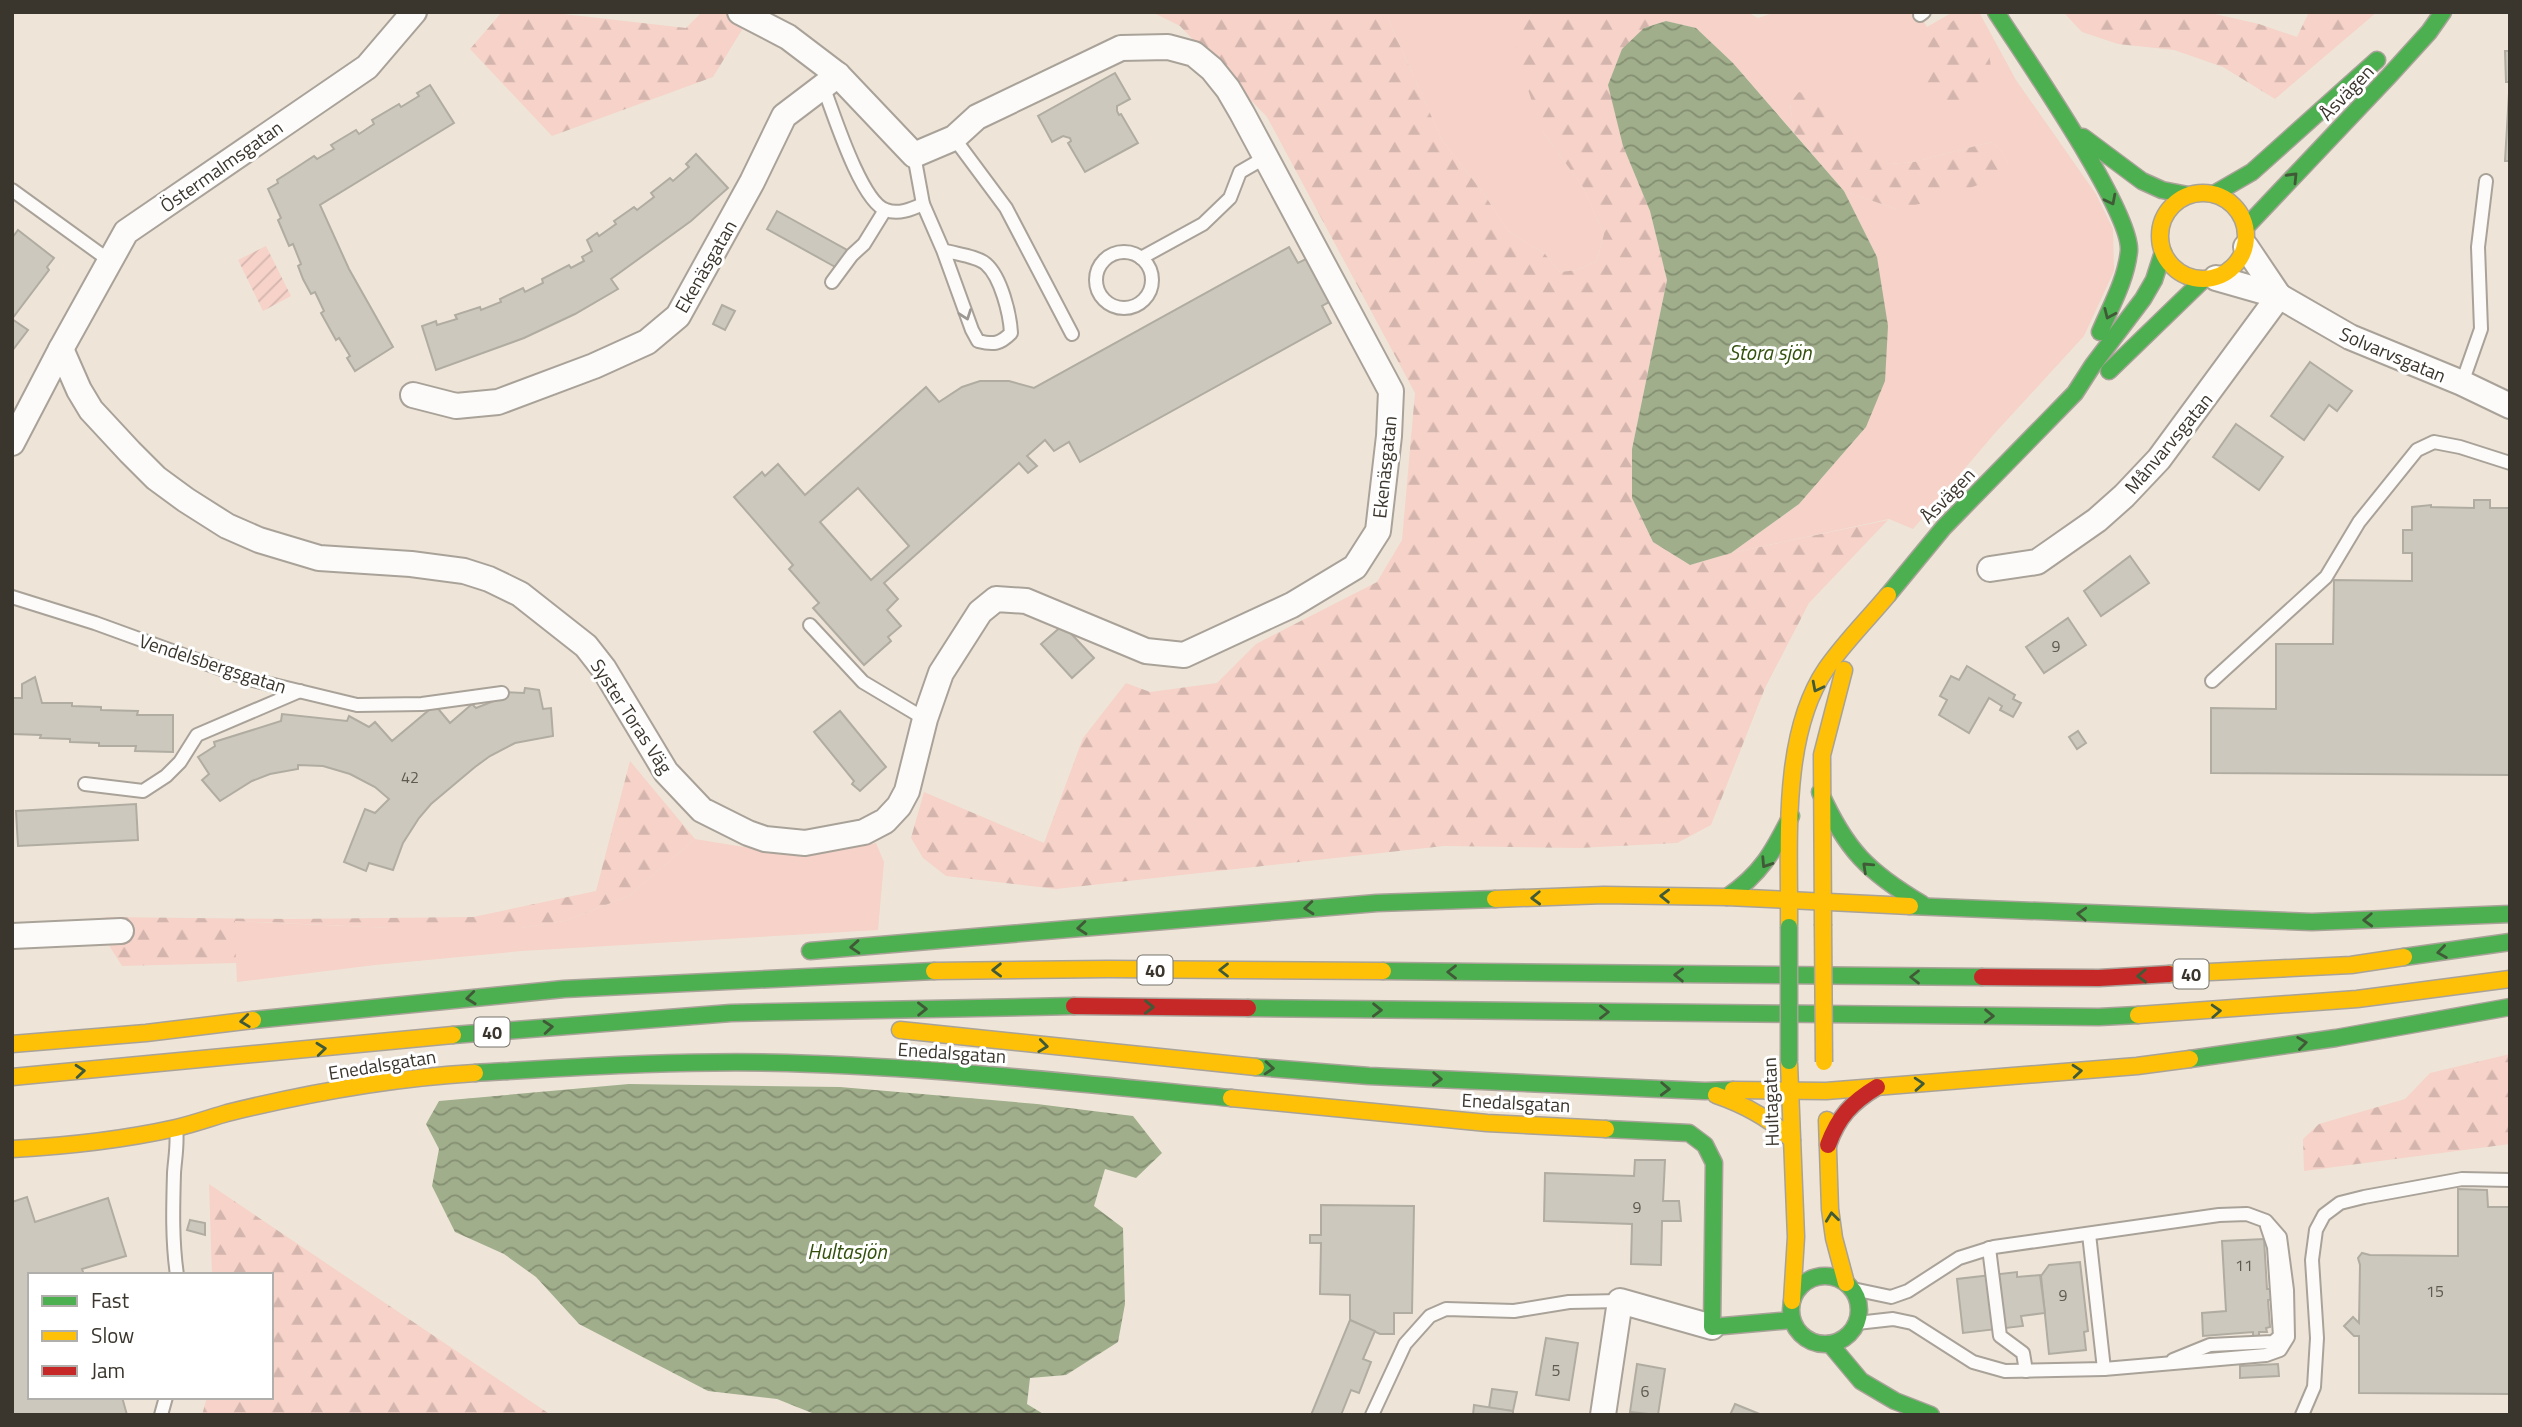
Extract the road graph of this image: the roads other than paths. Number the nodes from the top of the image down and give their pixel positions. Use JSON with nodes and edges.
{"nodes":[{"id":1,"x":414,"y":12,"type":"edge"},
{"id":2,"x":740,"y":12,"type":"edge"},
{"id":3,"x":1996,"y":12,"type":"edge"},
{"id":4,"x":2435,"y":12,"type":"edge"},
{"id":5,"x":2443,"y":12,"type":"edge"},
{"id":6,"x":2408,"y":32,"type":"dead end"},
{"id":7,"x":2390,"y":48,"type":"dead end"},
{"id":8,"x":830,"y":81,"type":"junction"},
{"id":9,"x":2053,"y":98,"type":"junction"},
{"id":10,"x":2083,"y":137,"type":"junction"},
{"id":11,"x":954,"y":138,"type":"junction"},
{"id":12,"x":914,"y":155,"type":"junction"},
{"id":13,"x":1266,"y":157,"type":"junction"},
{"id":14,"x":2486,"y":181,"type":"dead end"},
{"id":15,"x":12,"y":190,"type":"edge"},
{"id":16,"x":2214,"y":194,"type":"junction"},
{"id":17,"x":2188,"y":195,"type":"junction"},
{"id":18,"x":2127,"y":197,"type":"dead end"},
{"id":19,"x":923,"y":204,"type":"junction"},
{"id":20,"x":885,"y":210,"type":"junction"},
{"id":21,"x":2145,"y":216,"type":"dead end"},
{"id":22,"x":2160,"y":233,"type":"junction"},
{"id":23,"x":2246,"y":237,"type":"junction"},
{"id":24,"x":943,"y":250,"type":"junction"},
{"id":25,"x":2163,"y":252,"type":"junction"},
{"id":26,"x":1141,"y":258,"type":"junction"},
{"id":27,"x":110,"y":261,"type":"junction"},
{"id":28,"x":2209,"y":279,"type":"junction"},
{"id":29,"x":832,"y":282,"type":"dead end"},
{"id":30,"x":2279,"y":296,"type":"junction"},
{"id":31,"x":1072,"y":334,"type":"dead end"},
{"id":32,"x":61,"y":349,"type":"junction"},
{"id":33,"x":2462,"y":383,"type":"junction"},
{"id":34,"x":2075,"y":393,"type":"junction"},
{"id":35,"x":413,"y":395,"type":"dead end"},
{"id":36,"x":2510,"y":406,"type":"edge"},
{"id":37,"x":2059,"y":410,"type":"junction"},
{"id":38,"x":12,"y":443,"type":"edge"},
{"id":39,"x":2510,"y":463,"type":"edge"},
{"id":40,"x":1990,"y":569,"type":"dead end"},
{"id":41,"x":12,"y":597,"type":"edge"},
{"id":42,"x":1026,"y":601,"type":"joint"},
{"id":43,"x":810,"y":625,"type":"dead end"},
{"id":44,"x":1857,"y":631,"type":"junction"},
{"id":45,"x":2212,"y":681,"type":"dead end"},
{"id":46,"x":300,"y":691,"type":"junction"},
{"id":47,"x":502,"y":693,"type":"dead end"},
{"id":48,"x":925,"y":719,"type":"junction"},
{"id":49,"x":85,"y":784,"type":"dead end"},
{"id":50,"x":1820,"y":792,"type":"junction"},
{"id":51,"x":1791,"y":816,"type":"junction"},
{"id":52,"x":1727,"y":898,"type":"junction"},
{"id":53,"x":1789,"y":901,"type":"junction"},
{"id":54,"x":1822,"y":902,"type":"junction"},
{"id":55,"x":1924,"y":905,"type":"junction"},
{"id":56,"x":2510,"y":914,"type":"edge"},
{"id":57,"x":121,"y":931,"type":"dead end"},
{"id":58,"x":12,"y":936,"type":"edge"},
{"id":59,"x":2510,"y":942,"type":"edge"},
{"id":60,"x":790,"y":952,"type":"dead end"},
{"id":61,"x":682,"y":967,"type":"dead end"},
{"id":62,"x":2510,"y":979,"type":"edge"},
{"id":63,"x":564,"y":989,"type":"junction"},
{"id":64,"x":2510,"y":1007,"type":"edge"},
{"id":65,"x":731,"y":1013,"type":"junction"},
{"id":66,"x":864,"y":1026,"type":"dead end"},
{"id":67,"x":890,"y":1028,"type":"dead end"},
{"id":68,"x":12,"y":1044,"type":"edge"},
{"id":69,"x":12,"y":1077,"type":"edge"},
{"id":70,"x":1877,"y":1087,"type":"junction"},
{"id":71,"x":1789,"y":1090,"type":"junction"},
{"id":72,"x":1704,"y":1091,"type":"junction"},
{"id":73,"x":1826,"y":1091,"type":"junction"},
{"id":74,"x":176,"y":1128,"type":"junction"},
{"id":75,"x":1791,"y":1140,"type":"junction"},
{"id":76,"x":1828,"y":1145,"type":"junction"},
{"id":77,"x":12,"y":1149,"type":"edge"},
{"id":78,"x":2510,"y":1181,"type":"edge"},
{"id":79,"x":2089,"y":1234,"type":"junction"},
{"id":80,"x":1989,"y":1248,"type":"junction"},
{"id":81,"x":177,"y":1273,"type":"edge"},
{"id":82,"x":1849,"y":1286,"type":"junction"},
{"id":83,"x":1620,"y":1301,"type":"junction"},
{"id":84,"x":1792,"y":1301,"type":"junction"},
{"id":85,"x":1792,"y":1320,"type":"junction"},
{"id":86,"x":1857,"y":1323,"type":"junction"},
{"id":87,"x":1712,"y":1327,"type":"junction"},
{"id":88,"x":1830,"y":1344,"type":"junction"},
{"id":89,"x":2104,"y":1369,"type":"junction"},
{"id":90,"x":2026,"y":1371,"type":"junction"},
{"id":91,"x":1373,"y":1415,"type":"edge"},
{"id":92,"x":1603,"y":1415,"type":"edge"},
{"id":93,"x":1931,"y":1415,"type":"edge"},
{"id":94,"x":2302,"y":1415,"type":"edge"}],
"edges":[{"from":1,"to":27,"type":"street","name":"Östermalmsgatan"},
{"from":2,"to":8,"type":"street"},
{"from":3,"to":9,"type":"main road"},
{"from":4,"to":6,"type":"main road"},
{"from":23,"to":5,"type":"main road","name":"Åsvägen","one_way":true},
{"from":7,"to":16,"type":"main road","name":"Åsvägen"},
{"from":8,"to":12,"type":"street"},
{"from":8,"to":20,"type":"lane"},
{"from":8,"to":35,"type":"street","name":"Ekenäsgatan"},
{"from":9,"to":10,"type":"main road"},
{"from":9,"to":37,"type":"main road","one_way":true},
{"from":10,"to":17,"type":"main road"},
{"from":10,"to":18,"type":"main road"},
{"from":11,"to":12,"type":"street","name":"Ekenäsgatan"},
{"from":11,"to":13,"type":"street","name":"Ekenäsgatan"},
{"from":11,"to":31,"type":"lane"},
{"from":12,"to":19,"type":"lane"},
{"from":13,"to":26,"type":"lane"},
{"from":13,"to":42,"type":"street","name":"Ekenäsgatan"},
{"from":14,"to":33,"type":"lane"},
{"from":15,"to":27,"type":"lane"},
{"from":16,"to":17,"type":"main road"},
{"from":16,"to":23,"type":"main road"},
{"from":17,"to":22,"type":"main road"},
{"from":19,"to":20,"type":"lane"},
{"from":19,"to":24,"type":"lane"},
{"from":20,"to":29,"type":"lane"},
{"from":21,"to":22,"type":"main road"},
{"from":22,"to":25,"type":"main road"},
{"from":23,"to":28,"type":"main road"},
{"from":23,"to":30,"type":"street"},
{"from":24,"to":24,"type":"lane","one_way":true},
{"from":25,"to":28,"type":"main road"},
{"from":25,"to":34,"type":"main road","name":"Åsvägen"},
{"from":26,"to":26,"type":"lane"},
{"from":27,"to":32,"type":"street","name":"Östermalmsgatan"},
{"from":28,"to":30,"type":"street"},
{"from":28,"to":34,"type":"main road","name":"Åsvägen"},
{"from":30,"to":33,"type":"street","name":"Solvarvsgatan"},
{"from":30,"to":40,"type":"street","name":"Månvarvsgatan"},
{"from":32,"to":38,"type":"street"},
{"from":32,"to":48,"type":"street","name":"Syster Toras Väg"},
{"from":33,"to":36,"type":"street","name":"Solvarvsgatan"},
{"from":34,"to":37,"type":"main road","name":"Åsvägen"},
{"from":37,"to":44,"type":"main road","name":"Åsvägen"},
{"from":39,"to":45,"type":"lane"},
{"from":41,"to":46,"type":"lane","name":"Vendelsbergsgatan"},
{"from":42,"to":48,"type":"street","name":"Syster Toras Väg"},
{"from":43,"to":48,"type":"lane"},
{"from":44,"to":50,"type":"main road","name":"Åsvägen"},
{"from":44,"to":51,"type":"main road","name":"Åsvägen","one_way":true},
{"from":46,"to":47,"type":"lane","name":"Vendelsbergsgatan"},
{"from":46,"to":49,"type":"lane"},
{"from":50,"to":54,"type":"main road","name":"Åsvägen"},
{"from":55,"to":50,"type":"main road","one_way":true},
{"from":51,"to":52,"type":"main road","one_way":true},
{"from":51,"to":53,"type":"main road","name":"Åsvägen"},
{"from":52,"to":53,"type":"main road"},
{"from":52,"to":60,"type":"main road","one_way":true},
{"from":53,"to":54,"type":"main road"},
{"from":53,"to":71,"type":"main road","name":"Hultagatan","bridge":true},
{"from":54,"to":55,"type":"main road"},
{"from":54,"to":73,"type":"main road","bridge":true},
{"from":56,"to":55,"type":"main road","one_way":true},
{"from":57,"to":58,"type":"street"},
{"from":59,"to":63,"type":"main road","number":"40","one_way":true},
{"from":61,"to":63,"type":"main road"},
{"from":65,"to":62,"type":"main road","number":"40","one_way":true},
{"from":63,"to":68,"type":"main road","number":"40","one_way":true},
{"from":70,"to":64,"type":"main road","one_way":true},
{"from":65,"to":66,"type":"main road"},
{"from":69,"to":65,"type":"main road","number":"40","one_way":true},
{"from":67,"to":72,"type":"main road","one_way":true},
{"from":70,"to":73,"type":"main road"},
{"from":70,"to":76,"type":"main road"},
{"from":71,"to":72,"type":"main road"},
{"from":71,"to":73,"type":"main road"},
{"from":71,"to":75,"type":"main road","name":"Hultagatan"},
{"from":72,"to":75,"type":"main road"},
{"from":73,"to":76,"type":"main road"},
{"from":74,"to":77,"type":"main road","name":"Enedalsgatan"},
{"from":74,"to":81,"type":"lane"},
{"from":74,"to":87,"type":"main road","name":"Enedalsgatan"},
{"from":75,"to":84,"type":"main road","name":"Hultagatan"},
{"from":82,"to":76,"type":"main road","one_way":true},
{"from":78,"to":94,"type":"lane"},
{"from":79,"to":80,"type":"lane"},
{"from":79,"to":89,"type":"lane"},
{"from":79,"to":89,"type":"lane"},
{"from":80,"to":82,"type":"lane"},
{"from":80,"to":90,"type":"lane"},
{"from":82,"to":84,"type":"main road"},
{"from":82,"to":86,"type":"main road"},
{"from":83,"to":87,"type":"street"},
{"from":83,"to":91,"type":"lane"},
{"from":83,"to":92,"type":"street"},
{"from":84,"to":85,"type":"main road","name":"Hultagatan"},
{"from":85,"to":87,"type":"main road"},
{"from":85,"to":88,"type":"main road"},
{"from":86,"to":88,"type":"main road"},
{"from":86,"to":90,"type":"lane"},
{"from":88,"to":93,"type":"main road"},
{"from":89,"to":90,"type":"lane"}]}
